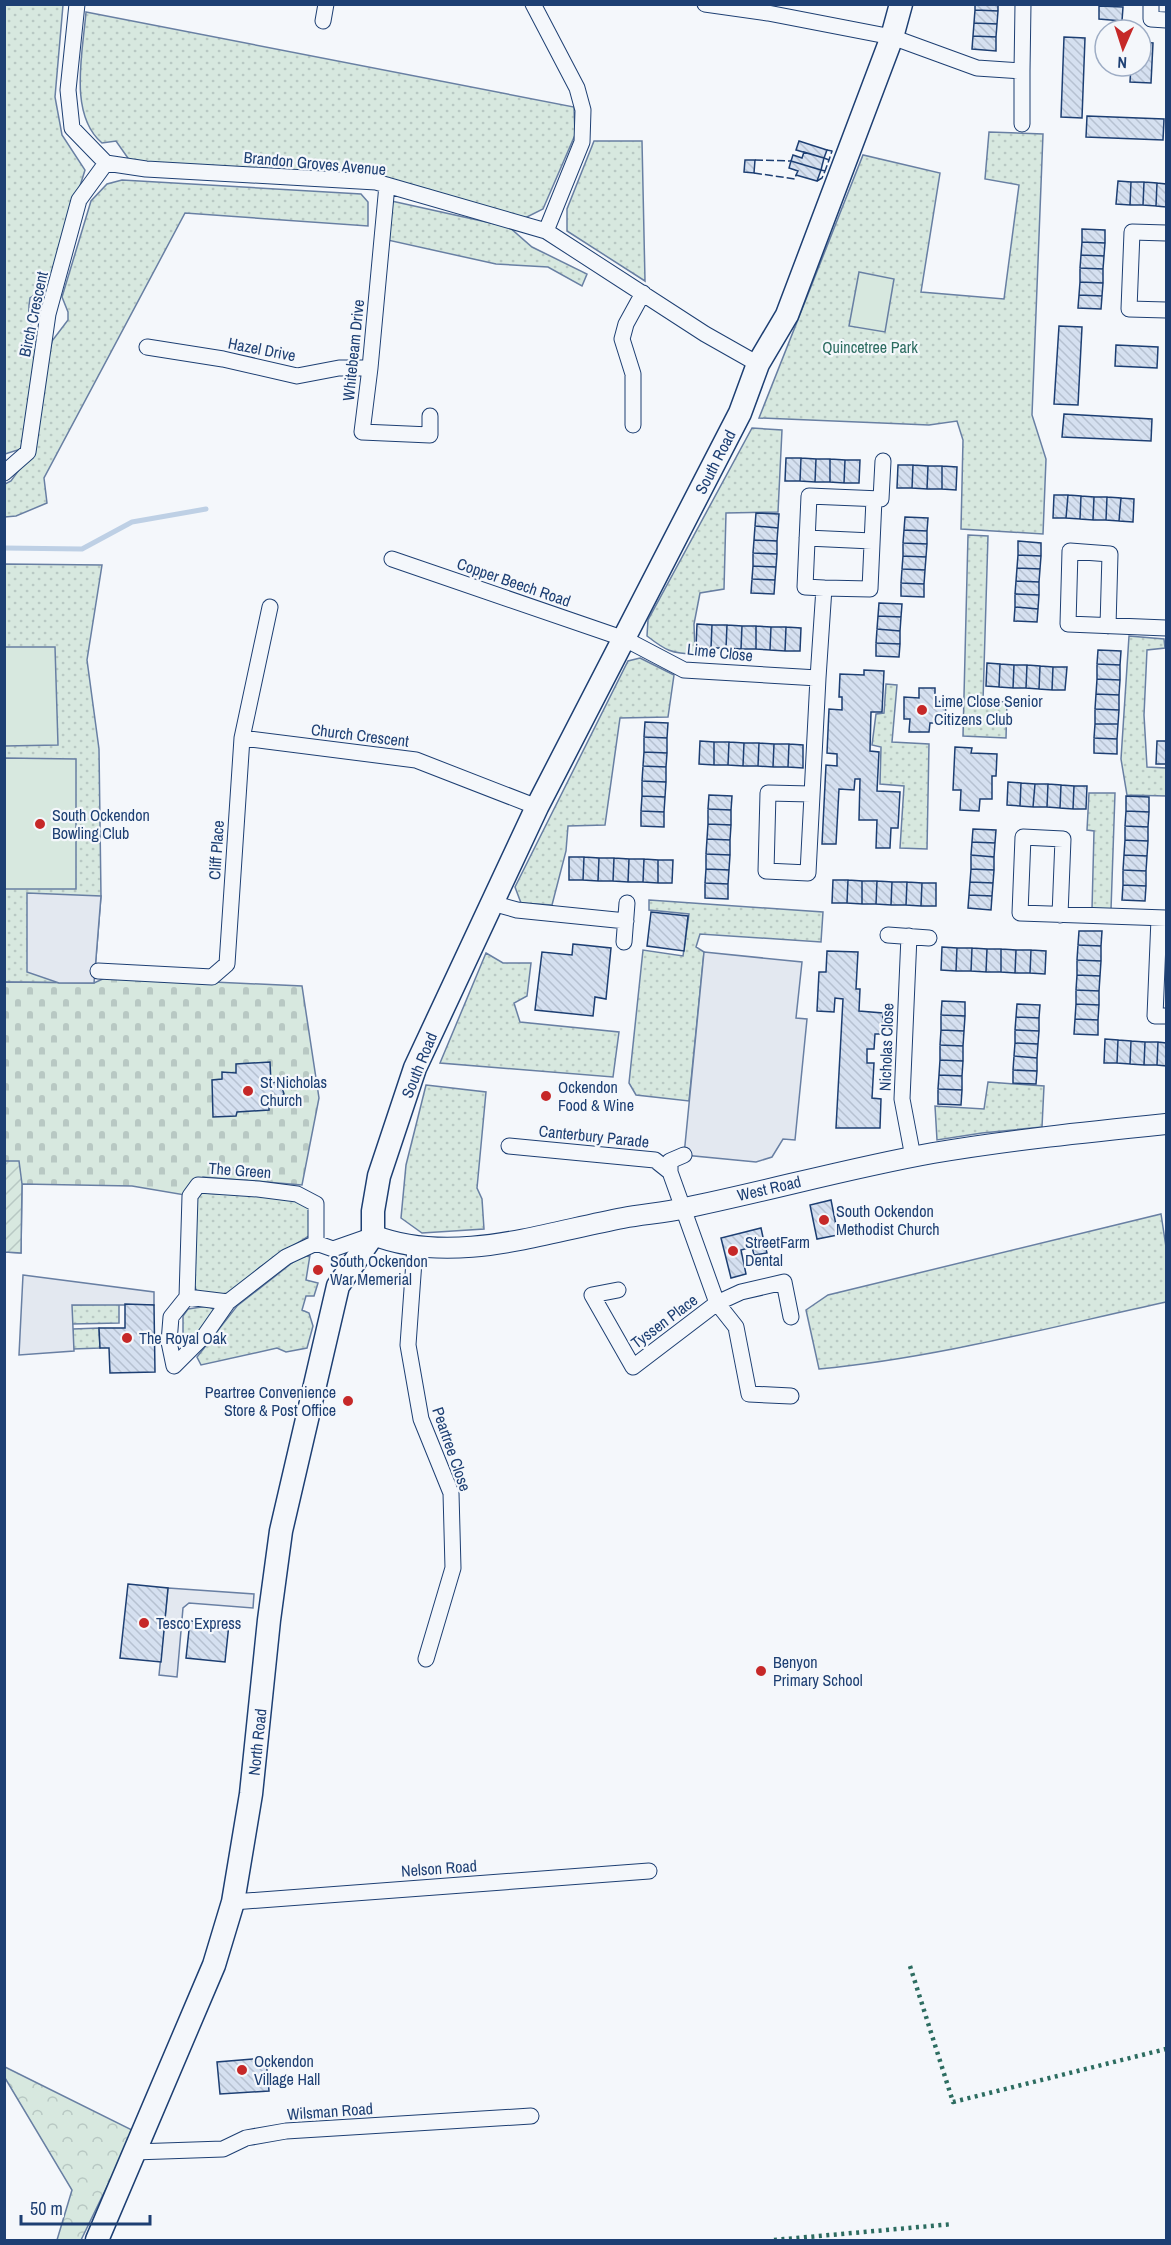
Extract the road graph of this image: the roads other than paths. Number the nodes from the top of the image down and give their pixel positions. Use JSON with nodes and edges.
{"nodes":[{"id":1,"x":77,"y":4,"type":"edge"},
{"id":2,"x":326,"y":4,"type":"edge"},
{"id":3,"x":532,"y":4,"type":"edge"},
{"id":4,"x":705,"y":4,"type":"edge"},
{"id":5,"x":901,"y":4,"type":"edge"},
{"id":6,"x":1023,"y":4,"type":"edge"},
{"id":7,"x":1151,"y":4,"type":"edge"},
{"id":8,"x":1167,"y":20,"type":"edge"},
{"id":9,"x":323,"y":21,"type":"dead end"},
{"id":10,"x":892,"y":37,"type":"junction"},
{"id":11,"x":1022,"y":71,"type":"junction"},
{"id":12,"x":1022,"y":124,"type":"dead end"},
{"id":13,"x":106,"y":163,"type":"junction"},
{"id":14,"x":387,"y":185,"type":"junction"},
{"id":15,"x":546,"y":231,"type":"junction"},
{"id":16,"x":1167,"y":233,"type":"edge"},
{"id":17,"x":643,"y":293,"type":"junction"},
{"id":18,"x":1167,"y":310,"type":"edge"},
{"id":19,"x":147,"y":347,"type":"dead end"},
{"id":20,"x":759,"y":364,"type":"junction"},
{"id":21,"x":370,"y":368,"type":"junction"},
{"id":22,"x":430,"y":416,"type":"dead end"},
{"id":23,"x":633,"y":425,"type":"dead end"},
{"id":24,"x":883,"y":461,"type":"dead end"},
{"id":25,"x":4,"y":473,"type":"edge"},
{"id":26,"x":874,"y":499,"type":"junction"},
{"id":27,"x":807,"y":538,"type":"junction"},
{"id":28,"x":872,"y":541,"type":"junction"},
{"id":29,"x":392,"y":559,"type":"dead end"},
{"id":30,"x":824,"y":588,"type":"junction"},
{"id":31,"x":270,"y":607,"type":"dead end"},
{"id":32,"x":1108,"y":626,"type":"junction"},
{"id":33,"x":1167,"y":628,"type":"edge"},
{"id":34,"x":625,"y":639,"type":"junction"},
{"id":35,"x":818,"y":678,"type":"junction"},
{"id":36,"x":242,"y":738,"type":"junction"},
{"id":37,"x":811,"y":794,"type":"junction"},
{"id":38,"x":537,"y":807,"type":"junction"},
{"id":39,"x":492,"y":903,"type":"junction"},
{"id":40,"x":627,"y":903,"type":"dead end"},
{"id":41,"x":1060,"y":915,"type":"junction"},
{"id":42,"x":1163,"y":918,"type":"edge"},
{"id":43,"x":626,"y":921,"type":"junction"},
{"id":44,"x":888,"y":935,"type":"dead end"},
{"id":45,"x":909,"y":936,"type":"junction"},
{"id":46,"x":929,"y":938,"type":"dead end"},
{"id":47,"x":624,"y":942,"type":"dead end"},
{"id":48,"x":98,"y":971,"type":"dead end"},
{"id":49,"x":1167,"y":1016,"type":"edge"},
{"id":50,"x":1167,"y":1124,"type":"edge"},
{"id":51,"x":509,"y":1146,"type":"dead end"},
{"id":52,"x":684,"y":1155,"type":"dead end"},
{"id":53,"x":913,"y":1157,"type":"junction"},
{"id":54,"x":670,"y":1172,"type":"junction"},
{"id":55,"x":684,"y":1209,"type":"junction"},
{"id":56,"x":374,"y":1235,"type":"junction"},
{"id":57,"x":316,"y":1244,"type":"junction"},
{"id":58,"x":415,"y":1247,"type":"junction"},
{"id":59,"x":618,"y":1290,"type":"dead end"},
{"id":60,"x":187,"y":1297,"type":"junction"},
{"id":61,"x":228,"y":1302,"type":"junction"},
{"id":62,"x":717,"y":1303,"type":"junction"},
{"id":63,"x":791,"y":1317,"type":"dead end"},
{"id":64,"x":791,"y":1396,"type":"dead end"},
{"id":65,"x":426,"y":1659,"type":"dead end"},
{"id":66,"x":649,"y":1871,"type":"dead end"},
{"id":67,"x":232,"y":1902,"type":"junction"},
{"id":68,"x":531,"y":2116,"type":"dead end"},
{"id":69,"x":134,"y":2152,"type":"junction"},
{"id":70,"x":96,"y":2241,"type":"edge"}],
"edges":[{"from":1,"to":13,"type":"street"},
{"from":2,"to":9,"type":"street"},
{"from":3,"to":15,"type":"street"},
{"from":4,"to":10,"type":"street"},
{"from":5,"to":10,"type":"main road","name":"South Road"},
{"from":6,"to":11,"type":"street"},
{"from":7,"to":8,"type":"street"},
{"from":10,"to":11,"type":"street"},
{"from":10,"to":20,"type":"main road","name":"South Road"},
{"from":11,"to":12,"type":"street"},
{"from":13,"to":14,"type":"street","name":"Brandon Groves Avenue"},
{"from":13,"to":25,"type":"street","name":"Birch Crescent"},
{"from":14,"to":15,"type":"street","name":"Brandon Groves Avenue"},
{"from":14,"to":21,"type":"street","name":"Whitebeam Drive"},
{"from":15,"to":17,"type":"street","name":"Brandon Groves Avenue"},
{"from":16,"to":18,"type":"street"},
{"from":17,"to":20,"type":"street","name":"Brandon Groves Avenue"},
{"from":17,"to":23,"type":"street"},
{"from":19,"to":21,"type":"street","name":"Hazel Drive"},
{"from":20,"to":34,"type":"main road","name":"South Road"},
{"from":21,"to":22,"type":"street","name":"Whitebeam Drive"},
{"from":24,"to":26,"type":"street"},
{"from":26,"to":27,"type":"street"},
{"from":26,"to":28,"type":"street"},
{"from":27,"to":28,"type":"street"},
{"from":27,"to":30,"type":"street"},
{"from":28,"to":30,"type":"street"},
{"from":29,"to":34,"type":"street","name":"Copper Beech Road"},
{"from":30,"to":35,"type":"street"},
{"from":31,"to":36,"type":"street","name":"Cliff Place"},
{"from":32,"to":32,"type":"street"},
{"from":32,"to":33,"type":"street"},
{"from":34,"to":35,"type":"street","name":"Lime Close"},
{"from":34,"to":38,"type":"main road","name":"South Road"},
{"from":35,"to":37,"type":"street"},
{"from":36,"to":38,"type":"street","name":"Church Crescent"},
{"from":36,"to":48,"type":"street","name":"Cliff Place"},
{"from":37,"to":37,"type":"street"},
{"from":38,"to":39,"type":"main road","name":"South Road"},
{"from":39,"to":43,"type":"street"},
{"from":39,"to":56,"type":"main road","name":"South Road"},
{"from":40,"to":43,"type":"street"},
{"from":41,"to":41,"type":"street"},
{"from":41,"to":42,"type":"street"},
{"from":42,"to":49,"type":"street"},
{"from":43,"to":47,"type":"street"},
{"from":44,"to":45,"type":"street"},
{"from":45,"to":46,"type":"street"},
{"from":45,"to":53,"type":"street","name":"Nicholas Close"},
{"from":50,"to":53,"type":"street","name":"West Road"},
{"from":51,"to":54,"type":"street","name":"Canterbury Parade"},
{"from":52,"to":54,"type":"street","name":"Canterbury Parade"},
{"from":53,"to":55,"type":"street","name":"West Road"},
{"from":54,"to":55,"type":"street"},
{"from":55,"to":58,"type":"street","name":"West Road"},
{"from":55,"to":62,"type":"street","name":"Tyssen Place"},
{"from":56,"to":57,"type":"street"},
{"from":56,"to":58,"type":"street","name":"West Road"},
{"from":56,"to":67,"type":"main road","name":"North Road"},
{"from":57,"to":60,"type":"street","name":"The Green"},
{"from":57,"to":61,"type":"street"},
{"from":58,"to":65,"type":"street","name":"Peartree Close"},
{"from":59,"to":62,"type":"street","name":"Tyssen Place"},
{"from":60,"to":61,"type":"street"},
{"from":60,"to":61,"type":"street"},
{"from":62,"to":63,"type":"street","name":"Tyssen Place"},
{"from":62,"to":64,"type":"street","name":"Tyssen Place"},
{"from":66,"to":67,"type":"street","name":"Nelson Road"},
{"from":67,"to":69,"type":"main road","name":"North Road"},
{"from":68,"to":69,"type":"street","name":"Wilsman Road"},
{"from":69,"to":70,"type":"main road","name":"North Road"}]}
